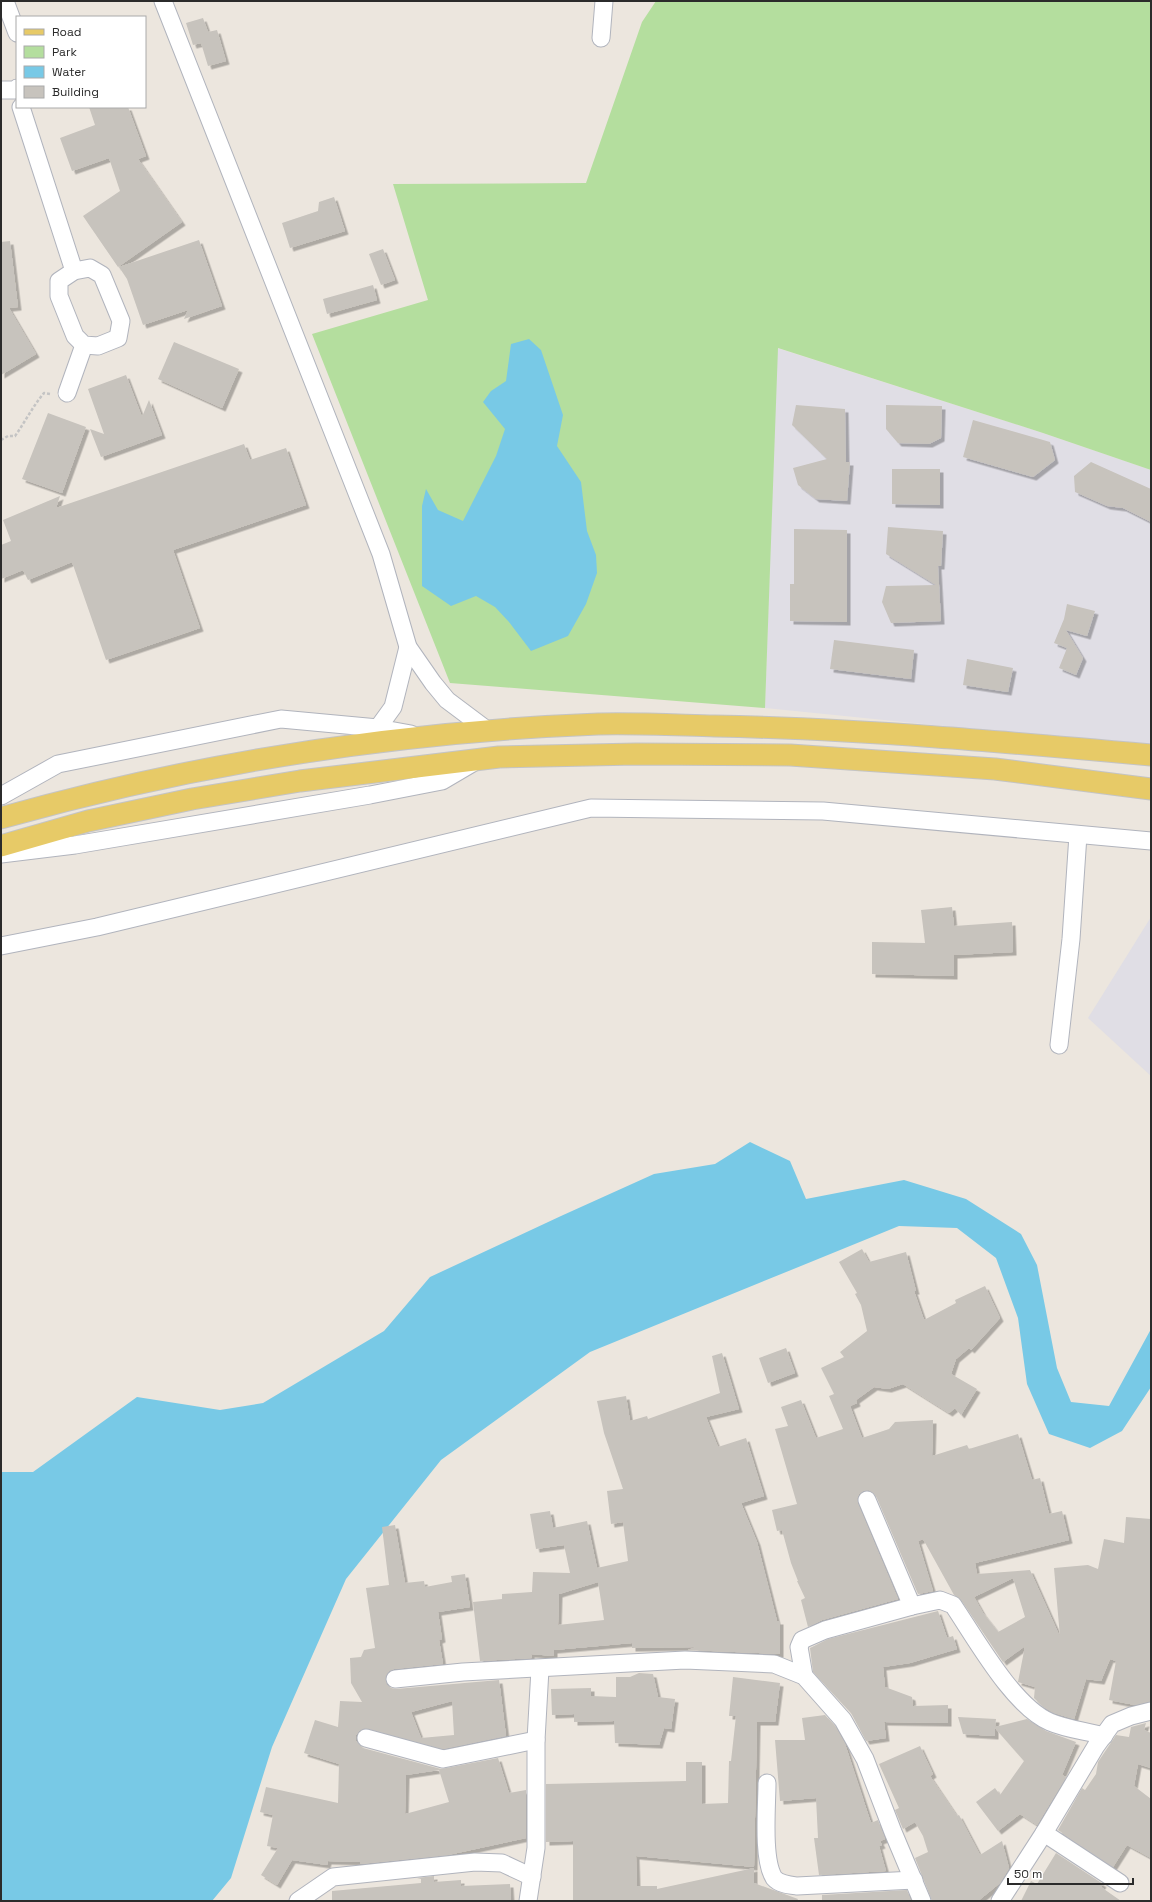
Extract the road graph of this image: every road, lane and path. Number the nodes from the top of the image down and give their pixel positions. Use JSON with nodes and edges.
{"nodes":[{"id":1,"x":3,"y":1,"type":"edge"},
{"id":2,"x":163,"y":1,"type":"edge"},
{"id":3,"x":604,"y":1,"type":"edge"},
{"id":4,"x":16,"y":31,"type":"edge"},
{"id":5,"x":601,"y":38,"type":"dead end"},
{"id":6,"x":20,"y":108,"type":"edge"},
{"id":7,"x":74,"y":271,"type":"junction"},
{"id":8,"x":84,"y":345,"type":"junction"},
{"id":9,"x":67,"y":393,"type":"joint"},
{"id":10,"x":1,"y":440,"type":"edge"},
{"id":11,"x":408,"y":647,"type":"junction"},
{"id":12,"x":487,"y":730,"type":"junction"},
{"id":13,"x":373,"y":736,"type":"junction"},
{"id":14,"x":1151,"y":755,"type":"edge"},
{"id":15,"x":478,"y":760,"type":"junction"},
{"id":16,"x":1151,"y":789,"type":"edge"},
{"id":17,"x":1,"y":796,"type":"edge"},
{"id":18,"x":1,"y":818,"type":"edge"},
{"id":19,"x":1078,"y":835,"type":"junction"},
{"id":20,"x":1151,"y":841,"type":"edge"},
{"id":21,"x":1,"y":846,"type":"edge"},
{"id":22,"x":1,"y":854,"type":"edge"},
{"id":23,"x":1,"y":946,"type":"edge"},
{"id":24,"x":1059,"y":1045,"type":"dead end"},
{"id":25,"x":867,"y":1500,"type":"dead end"},
{"id":26,"x":912,"y":1606,"type":"junction"},
{"id":27,"x":540,"y":1669,"type":"junction"},
{"id":28,"x":804,"y":1676,"type":"junction"},
{"id":29,"x":395,"y":1679,"type":"dead end"},
{"id":30,"x":1151,"y":1711,"type":"edge"},
{"id":31,"x":1104,"y":1736,"type":"junction"},
{"id":32,"x":366,"y":1738,"type":"dead end"},
{"id":33,"x":536,"y":1740,"type":"junction"},
{"id":34,"x":767,"y":1783,"type":"dead end"},
{"id":35,"x":1044,"y":1833,"type":"junction"},
{"id":36,"x":532,"y":1877,"type":"junction"},
{"id":37,"x":914,"y":1880,"type":"junction"},
{"id":38,"x":1120,"y":1883,"type":"dead end"},
{"id":39,"x":298,"y":1901,"type":"edge"},
{"id":40,"x":528,"y":1901,"type":"edge"},
{"id":41,"x":922,"y":1901,"type":"edge"},
{"id":42,"x":1000,"y":1901,"type":"edge"}],
"edges":[{"from":1,"to":4,"type":"street"},
{"from":2,"to":11,"type":"street"},
{"from":3,"to":5,"type":"street"},
{"from":6,"to":7,"type":"street"},
{"from":7,"to":8,"type":"street"},
{"from":7,"to":8,"type":"street"},
{"from":8,"to":9,"type":"street"},
{"from":9,"to":10,"type":"path"},
{"from":11,"to":12,"type":"street"},
{"from":11,"to":13,"type":"street"},
{"from":12,"to":13,"type":"main road"},
{"from":12,"to":14,"type":"main road"},
{"from":13,"to":17,"type":"street"},
{"from":13,"to":18,"type":"main road"},
{"from":15,"to":16,"type":"main road"},
{"from":15,"to":21,"type":"main road"},
{"from":15,"to":22,"type":"street"},
{"from":19,"to":20,"type":"street"},
{"from":19,"to":23,"type":"street"},
{"from":19,"to":24,"type":"street"},
{"from":25,"to":26,"type":"street"},
{"from":26,"to":28,"type":"street"},
{"from":26,"to":31,"type":"street"},
{"from":27,"to":28,"type":"street"},
{"from":27,"to":29,"type":"street"},
{"from":27,"to":33,"type":"street"},
{"from":28,"to":37,"type":"street"},
{"from":30,"to":31,"type":"street"},
{"from":31,"to":35,"type":"street"},
{"from":32,"to":33,"type":"street"},
{"from":33,"to":36,"type":"street"},
{"from":34,"to":37,"type":"street"},
{"from":35,"to":38,"type":"street"},
{"from":35,"to":42,"type":"street"},
{"from":36,"to":39,"type":"street"},
{"from":36,"to":40,"type":"street"},
{"from":37,"to":41,"type":"street"}]}
